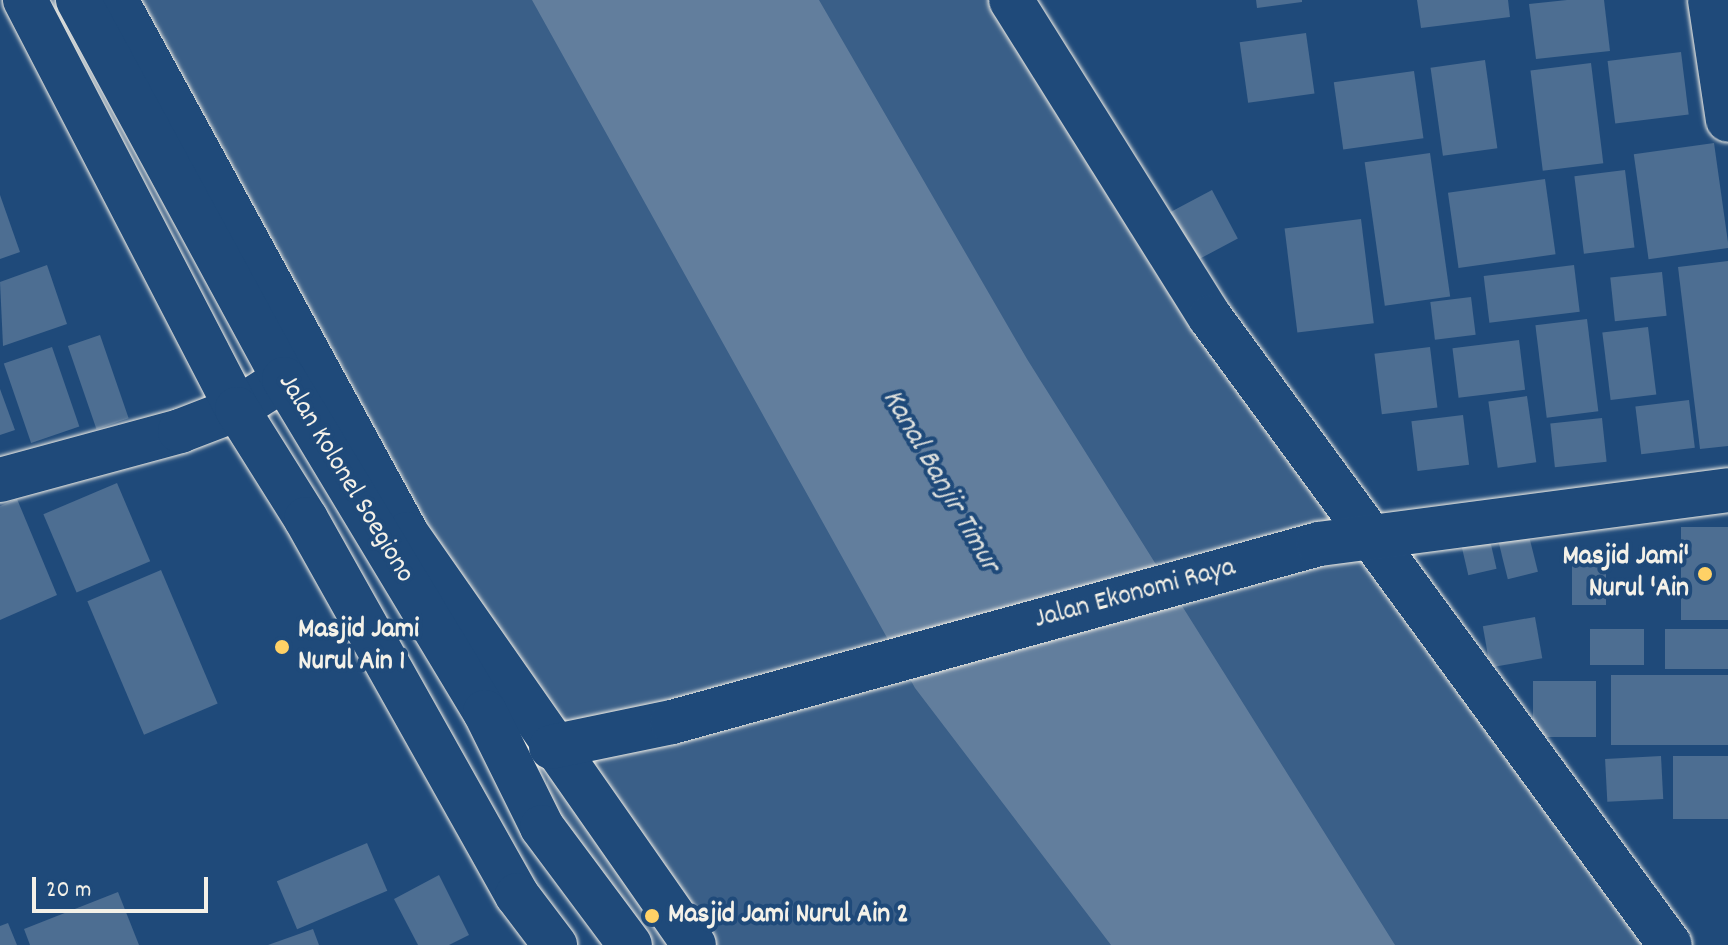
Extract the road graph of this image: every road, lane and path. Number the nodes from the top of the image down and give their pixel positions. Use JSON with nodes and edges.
{"nodes":[{"id":1,"x":25,"y":0,"type":"edge"},
{"id":2,"x":78,"y":0,"type":"edge"},
{"id":3,"x":116,"y":0,"type":"edge"},
{"id":4,"x":1011,"y":0,"type":"edge"},
{"id":5,"x":1710,"y":0,"type":"edge"},
{"id":6,"x":1728,"y":120,"type":"edge"},
{"id":7,"x":284,"y":379,"type":"junction"},
{"id":8,"x":237,"y":409,"type":"junction"},
{"id":9,"x":0,"y":480,"type":"edge"},
{"id":10,"x":1728,"y":490,"type":"edge"},
{"id":11,"x":1366,"y":535,"type":"junction"},
{"id":12,"x":485,"y":712,"type":"junction"},
{"id":13,"x":551,"y":747,"type":"junction"},
{"id":14,"x":542,"y":827,"type":"junction"},
{"id":15,"x":555,"y":945,"type":"edge"},
{"id":16,"x":630,"y":945,"type":"edge"},
{"id":17,"x":694,"y":945,"type":"edge"},
{"id":18,"x":1670,"y":945,"type":"edge"}],
"edges":[{"from":1,"to":8,"type":"street","name":"Jalan Kolonel Soegiono"},
{"from":2,"to":7,"type":"street","name":"Jalan Kolonel Soegiono"},
{"from":3,"to":13,"type":"street"},
{"from":4,"to":11,"type":"street"},
{"from":5,"to":6,"type":"street"},
{"from":7,"to":8,"type":"street"},
{"from":7,"to":12,"type":"street","name":"Jalan Kolonel Soegiono"},
{"from":8,"to":9,"type":"street"},
{"from":8,"to":15,"type":"street","name":"Jalan Kolonel Soegiono"},
{"from":10,"to":11,"type":"street","name":"Jalan Ekonomi Raya"},
{"from":11,"to":13,"type":"street","name":"Jalan Ekonomi Raya"},
{"from":11,"to":18,"type":"street"},
{"from":12,"to":13,"type":"street"},
{"from":12,"to":14,"type":"street","name":"Jalan Kolonel Soegiono"},
{"from":13,"to":14,"type":"street"},
{"from":13,"to":17,"type":"street"},
{"from":14,"to":16,"type":"street","name":"Jalan Kolonel Soegiono"}]}
